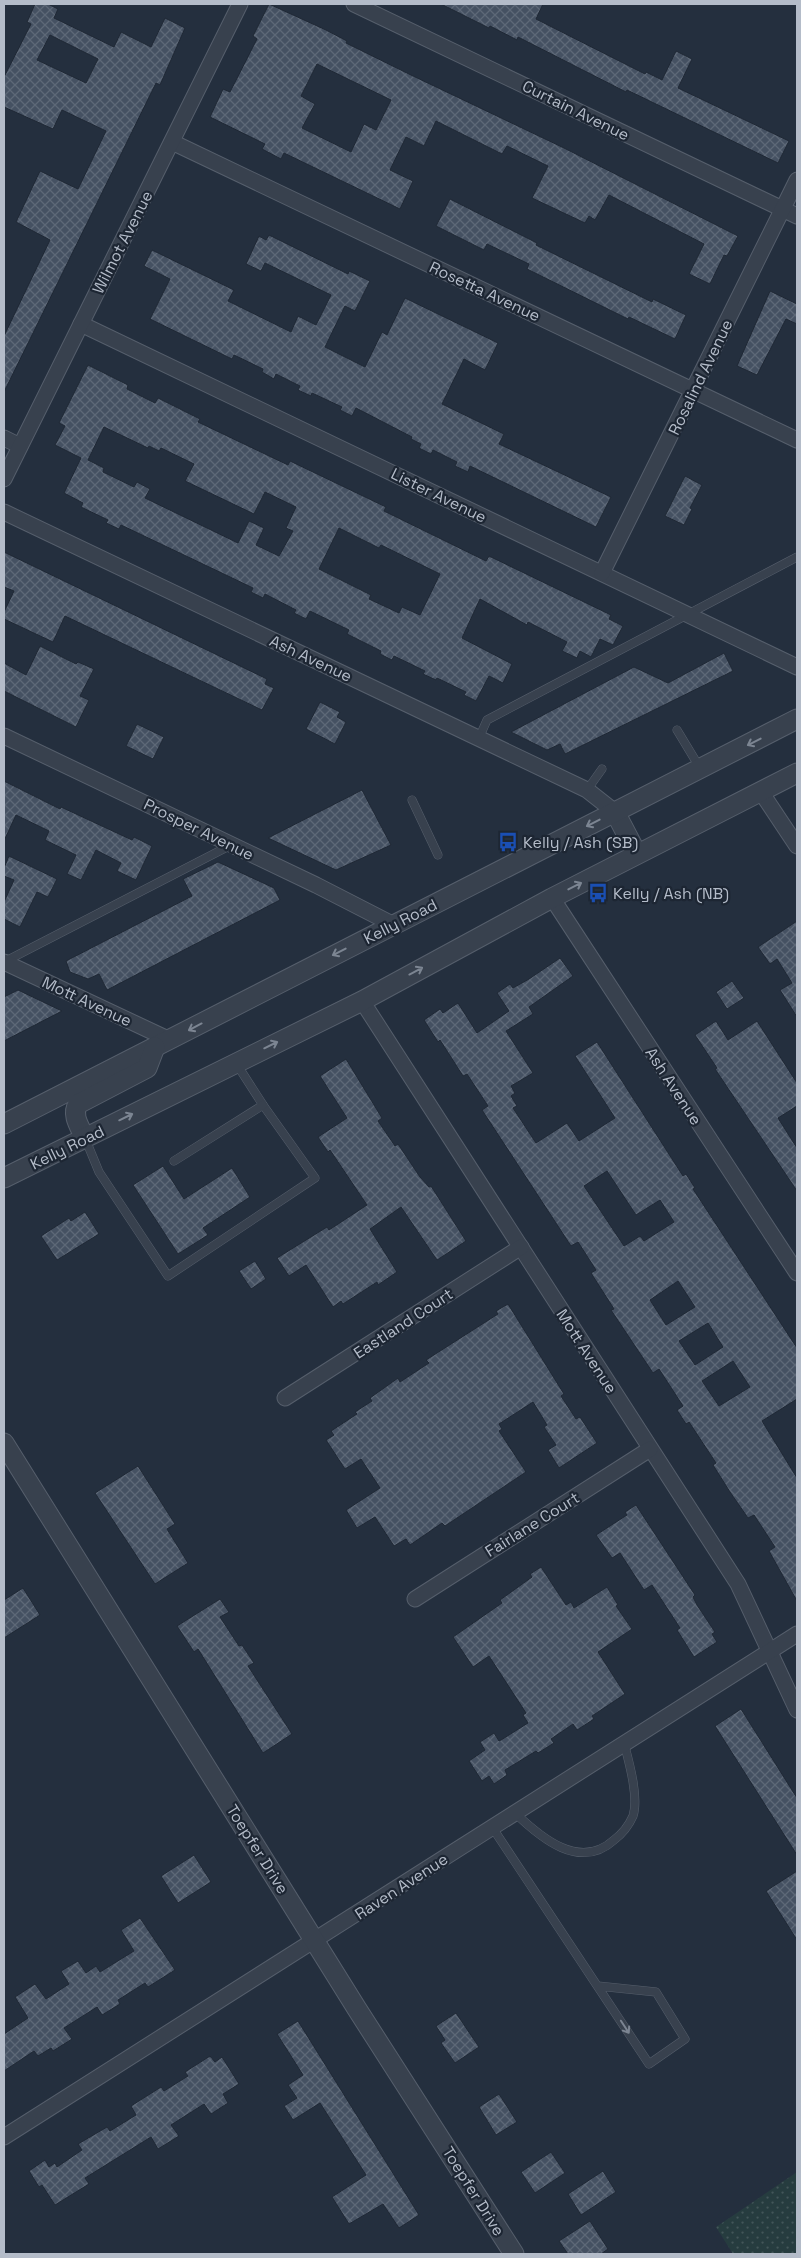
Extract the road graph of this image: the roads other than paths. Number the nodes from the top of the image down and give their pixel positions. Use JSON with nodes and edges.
{"nodes":[{"id":1,"x":240,"y":4,"type":"edge"},
{"id":2,"x":354,"y":4,"type":"edge"},
{"id":3,"x":172,"y":142,"type":"junction"},
{"id":4,"x":797,"y":180,"type":"edge"},
{"id":5,"x":783,"y":209,"type":"junction"},
{"id":6,"x":797,"y":216,"type":"edge"},
{"id":7,"x":81,"y":324,"type":"junction"},
{"id":8,"x":693,"y":390,"type":"junction"},
{"id":9,"x":4,"y":438,"type":"edge"},
{"id":10,"x":797,"y":440,"type":"edge"},
{"id":11,"x":20,"y":446,"type":"junction"},
{"id":12,"x":4,"y":479,"type":"edge"},
{"id":13,"x":4,"y":512,"type":"edge"},
{"id":14,"x":797,"y":557,"type":"edge"},
{"id":15,"x":602,"y":573,"type":"junction"},
{"id":16,"x":687,"y":614,"type":"junction"},
{"id":17,"x":797,"y":667,"type":"edge"},
{"id":18,"x":797,"y":719,"type":"edge"},
{"id":19,"x":677,"y":730,"type":"dead end"},
{"id":20,"x":4,"y":736,"type":"edge"},
{"id":21,"x":479,"y":738,"type":"junction"},
{"id":22,"x":700,"y":768,"type":"junction"},
{"id":23,"x":602,"y":769,"type":"dead end"},
{"id":24,"x":797,"y":773,"type":"edge"},
{"id":25,"x":587,"y":790,"type":"junction"},
{"id":26,"x":761,"y":792,"type":"junction"},
{"id":27,"x":412,"y":800,"type":"dead end"},
{"id":28,"x":615,"y":812,"type":"junction"},
{"id":29,"x":232,"y":845,"type":"junction"},
{"id":30,"x":797,"y":846,"type":"edge"},
{"id":31,"x":637,"y":854,"type":"junction"},
{"id":32,"x":438,"y":855,"type":"dead end"},
{"id":33,"x":552,"y":898,"type":"junction"},
{"id":34,"x":394,"y":924,"type":"junction"},
{"id":35,"x":4,"y":962,"type":"edge"},
{"id":36,"x":362,"y":1001,"type":"junction"},
{"id":37,"x":162,"y":1044,"type":"junction"},
{"id":38,"x":236,"y":1063,"type":"junction"},
{"id":39,"x":263,"y":1105,"type":"junction"},
{"id":40,"x":4,"y":1124,"type":"edge"},
{"id":41,"x":85,"y":1138,"type":"junction"},
{"id":42,"x":174,"y":1161,"type":"dead end"},
{"id":43,"x":4,"y":1178,"type":"edge"},
{"id":44,"x":521,"y":1247,"type":"junction"},
{"id":45,"x":797,"y":1273,"type":"edge"},
{"id":46,"x":285,"y":1398,"type":"dead end"},
{"id":47,"x":4,"y":1443,"type":"edge"},
{"id":48,"x":650,"y":1449,"type":"junction"},
{"id":49,"x":415,"y":1599,"type":"dead end"},
{"id":50,"x":797,"y":1634,"type":"edge"},
{"id":51,"x":770,"y":1650,"type":"junction"},
{"id":52,"x":797,"y":1710,"type":"edge"},
{"id":53,"x":624,"y":1743,"type":"junction"},
{"id":54,"x":515,"y":1813,"type":"junction"},
{"id":55,"x":492,"y":1827,"type":"junction"},
{"id":56,"x":316,"y":1941,"type":"junction"},
{"id":57,"x":598,"y":1986,"type":"junction"},
{"id":58,"x":4,"y":2137,"type":"edge"},
{"id":59,"x":514,"y":2254,"type":"edge"}],
"edges":[{"from":1,"to":3,"type":"street","name":"Wilmot Avenue"},
{"from":2,"to":5,"type":"street","name":"Curtain Avenue"},
{"from":3,"to":7,"type":"street","name":"Wilmot Avenue"},
{"from":3,"to":8,"type":"street","name":"Rosetta Avenue"},
{"from":4,"to":5,"type":"street","name":"Rosalind Avenue"},
{"from":5,"to":6,"type":"street","name":"Curtain Avenue"},
{"from":5,"to":8,"type":"street","name":"Rosalind Avenue"},
{"from":7,"to":11,"type":"street","name":"Wilmot Avenue"},
{"from":7,"to":15,"type":"street","name":"Lister Avenue"},
{"from":8,"to":10,"type":"street","name":"Rosetta Avenue"},
{"from":8,"to":15,"type":"street","name":"Rosalind Avenue"},
{"from":9,"to":11,"type":"street"},
{"from":11,"to":12,"type":"street","name":"Wilmot Avenue"},
{"from":13,"to":21,"type":"street","name":"Ash Avenue"},
{"from":14,"to":16,"type":"lane"},
{"from":15,"to":16,"type":"street","name":"Lister Avenue"},
{"from":16,"to":17,"type":"street","name":"Lister Avenue"},
{"from":16,"to":21,"type":"lane"},
{"from":18,"to":22,"type":"street","name":"Kelly Road","one_way":true},
{"from":19,"to":22,"type":"lane"},
{"from":20,"to":29,"type":"street","name":"Prosper Avenue"},
{"from":21,"to":25,"type":"street","name":"Ash Avenue"},
{"from":22,"to":28,"type":"street","name":"Kelly Road"},
{"from":23,"to":25,"type":"lane"},
{"from":24,"to":26,"type":"street","name":"Kelly Road"},
{"from":25,"to":28,"type":"street","name":"Ash Avenue"},
{"from":26,"to":30,"type":"street"},
{"from":26,"to":31,"type":"street","name":"Kelly Road"},
{"from":27,"to":32,"type":"lane"},
{"from":28,"to":31,"type":"street"},
{"from":28,"to":34,"type":"street","name":"Kelly Road","one_way":true},
{"from":29,"to":34,"type":"street","name":"Prosper Avenue"},
{"from":29,"to":35,"type":"lane"},
{"from":33,"to":31,"type":"street","name":"Kelly Road","one_way":true},
{"from":36,"to":33,"type":"street","name":"Kelly Road","one_way":true},
{"from":33,"to":45,"type":"street","name":"Ash Avenue"},
{"from":34,"to":37,"type":"street","name":"Kelly Road","one_way":true},
{"from":35,"to":37,"type":"street","name":"Mott Avenue"},
{"from":38,"to":36,"type":"street","name":"Kelly Road","one_way":true},
{"from":36,"to":44,"type":"street","name":"Mott Avenue"},
{"from":37,"to":40,"type":"street","name":"Kelly Road"},
{"from":37,"to":41,"type":"street"},
{"from":38,"to":39,"type":"lane"},
{"from":41,"to":38,"type":"street","name":"Kelly Road","one_way":true},
{"from":39,"to":41,"type":"lane"},
{"from":39,"to":42,"type":"lane"},
{"from":41,"to":43,"type":"street","name":"Kelly Road"},
{"from":44,"to":46,"type":"street","name":"Eastland Court"},
{"from":44,"to":48,"type":"street","name":"Mott Avenue"},
{"from":47,"to":56,"type":"street","name":"Toepfer Drive"},
{"from":48,"to":49,"type":"street","name":"Fairlane Court"},
{"from":48,"to":51,"type":"street","name":"Mott Avenue"},
{"from":50,"to":51,"type":"street","name":"Raven Avenue"},
{"from":51,"to":52,"type":"street","name":"Mott Avenue"},
{"from":51,"to":53,"type":"street","name":"Raven Avenue"},
{"from":53,"to":54,"type":"street","name":"Raven Avenue"},
{"from":53,"to":54,"type":"lane"},
{"from":54,"to":55,"type":"street","name":"Raven Avenue"},
{"from":55,"to":56,"type":"street","name":"Raven Avenue"},
{"from":55,"to":57,"type":"lane"},
{"from":56,"to":58,"type":"street","name":"Raven Avenue"},
{"from":56,"to":59,"type":"street","name":"Toepfer Drive"},
{"from":57,"to":57,"type":"lane","one_way":true}]}
